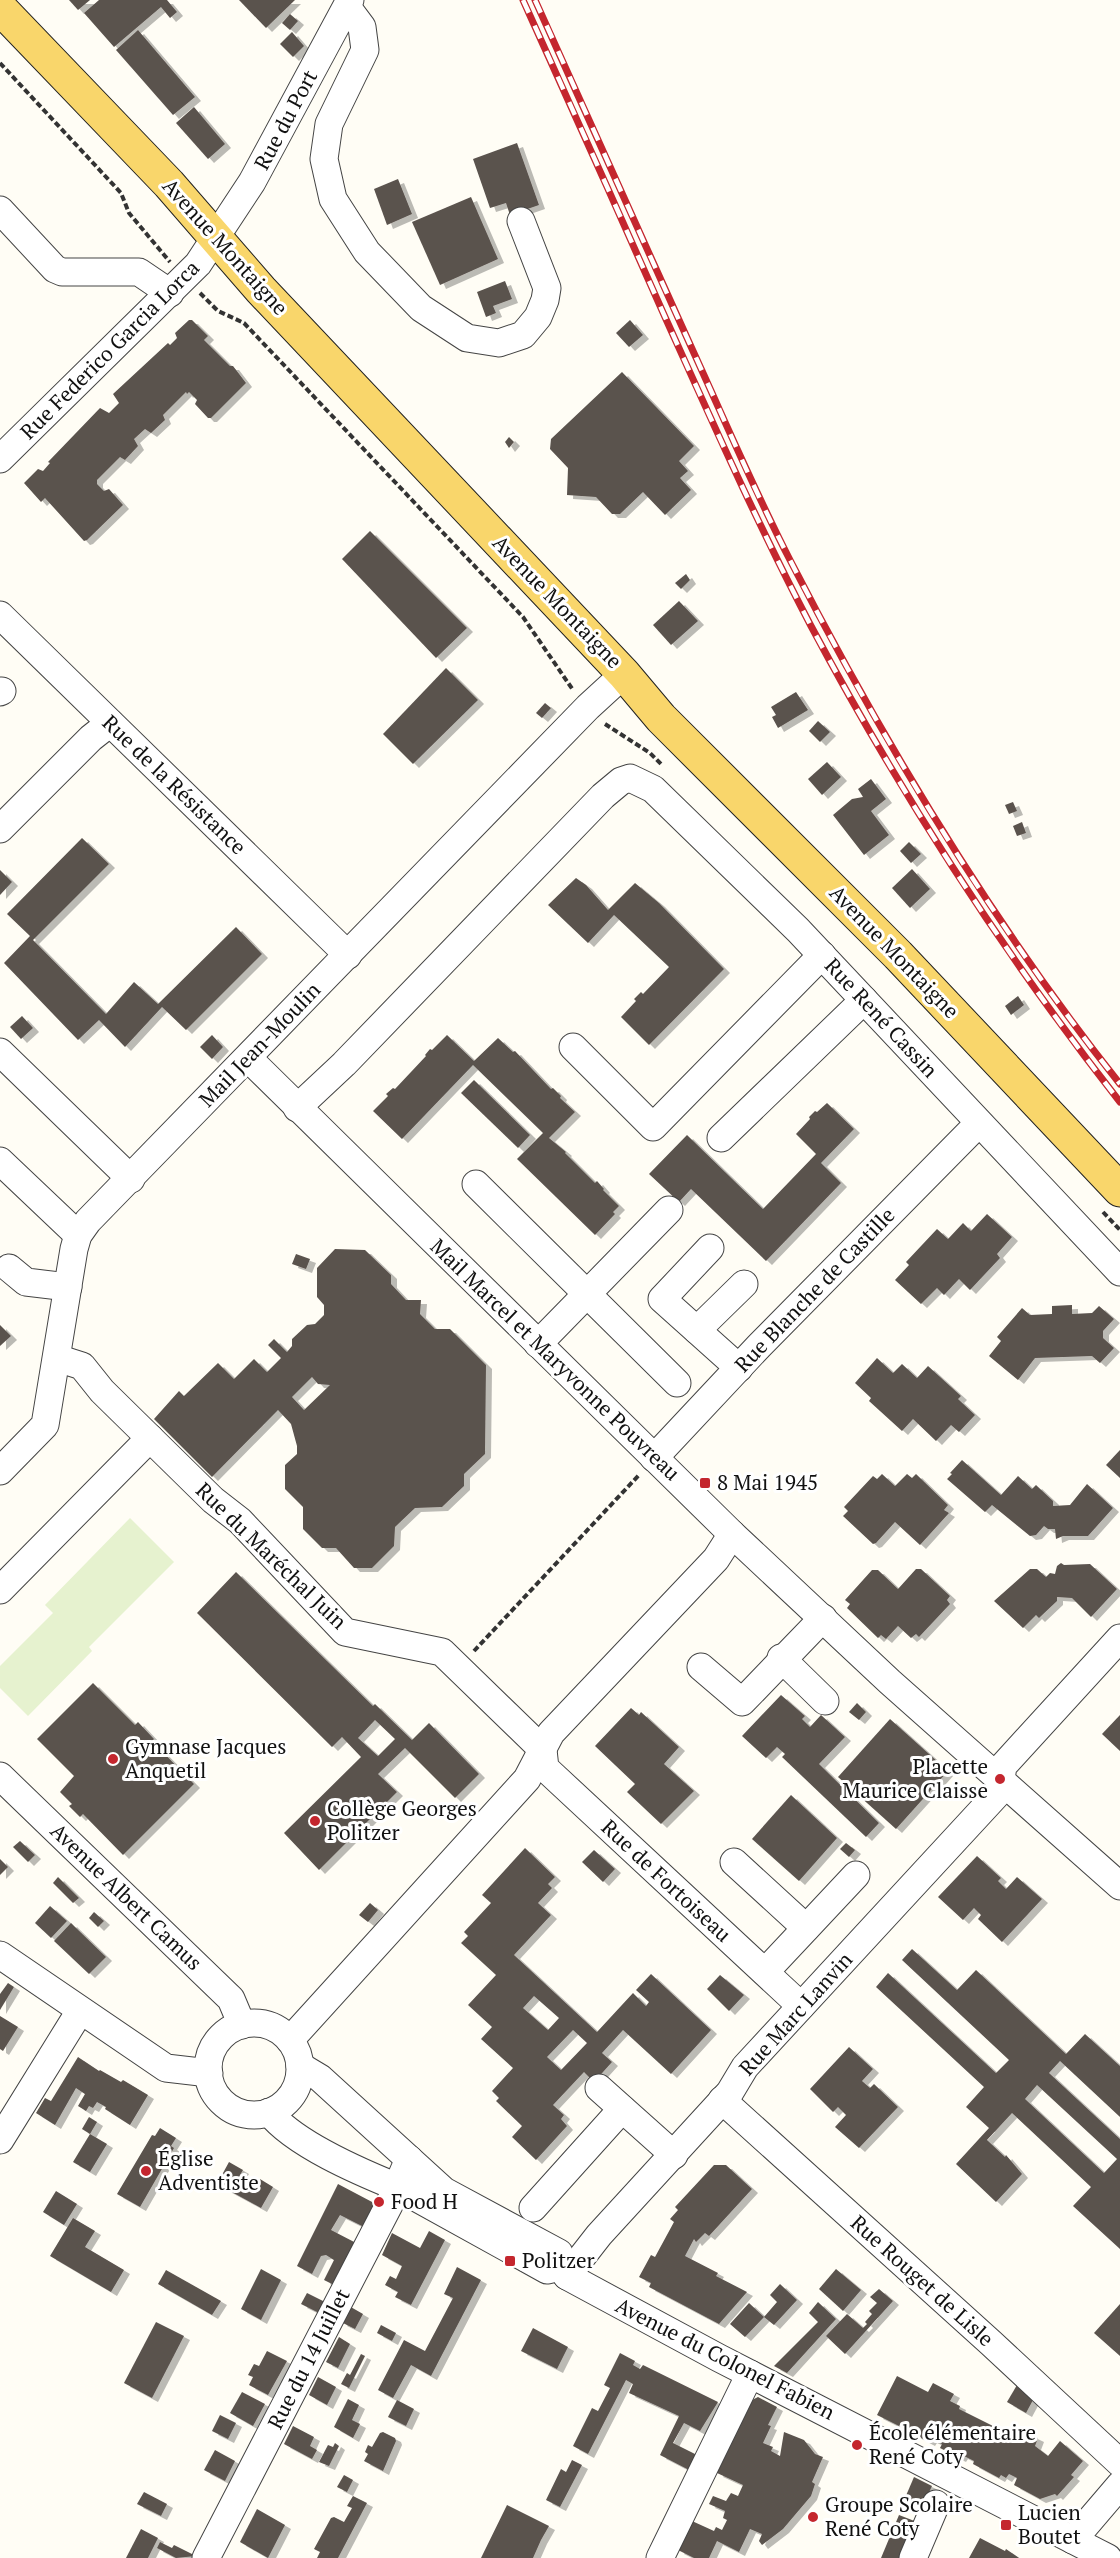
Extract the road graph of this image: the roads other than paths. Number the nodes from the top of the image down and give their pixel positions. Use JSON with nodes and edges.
{"nodes":[{"id":1,"x":348,"y":3,"type":"edge"},
{"id":2,"x":0,"y":8,"type":"edge"},
{"id":3,"x":0,"y":210,"type":"edge"},
{"id":4,"x":521,"y":221,"type":"dead end"},
{"id":5,"x":215,"y":237,"type":"junction"},
{"id":6,"x":177,"y":285,"type":"junction"},
{"id":7,"x":0,"y":459,"type":"edge"},
{"id":8,"x":0,"y":615,"type":"edge"},
{"id":9,"x":624,"y":674,"type":"junction"},
{"id":10,"x":110,"y":723,"type":"junction"},
{"id":11,"x":0,"y":830,"type":"edge"},
{"id":12,"x":348,"y":955,"type":"junction"},
{"id":13,"x":822,"y":955,"type":"junction"},
{"id":14,"x":864,"y":1000,"type":"junction"},
{"id":15,"x":573,"y":1047,"type":"dead end"},
{"id":16,"x":0,"y":1052,"type":"edge"},
{"id":17,"x":248,"y":1058,"type":"junction"},
{"id":18,"x":297,"y":1108,"type":"junction"},
{"id":19,"x":978,"y":1124,"type":"junction"},
{"id":20,"x":721,"y":1138,"type":"dead end"},
{"id":21,"x":0,"y":1161,"type":"edge"},
{"id":22,"x":131,"y":1179,"type":"junction"},
{"id":23,"x":477,"y":1184,"type":"dead end"},
{"id":24,"x":1108,"y":1197,"type":"edge"},
{"id":25,"x":669,"y":1210,"type":"dead end"},
{"id":26,"x":78,"y":1235,"type":"junction"},
{"id":27,"x":710,"y":1248,"type":"dead end"},
{"id":28,"x":9,"y":1269,"type":"dead end"},
{"id":29,"x":1120,"y":1272,"type":"edge"},
{"id":30,"x":744,"y":1284,"type":"dead end"},
{"id":31,"x":68,"y":1287,"type":"junction"},
{"id":32,"x":588,"y":1293,"type":"junction"},
{"id":33,"x":697,"y":1330,"type":"junction"},
{"id":34,"x":538,"y":1344,"type":"junction"},
{"id":35,"x":57,"y":1358,"type":"junction"},
{"id":36,"x":739,"y":1368,"type":"junction"},
{"id":37,"x":678,"y":1383,"type":"dead end"},
{"id":38,"x":102,"y":1391,"type":"junction"},
{"id":39,"x":51,"y":1395,"type":"junction"},
{"id":40,"x":150,"y":1438,"type":"junction"},
{"id":41,"x":654,"y":1458,"type":"junction"},
{"id":42,"x":0,"y":1471,"type":"edge"},
{"id":43,"x":732,"y":1534,"type":"junction"},
{"id":44,"x":0,"y":1590,"type":"edge"},
{"id":45,"x":823,"y":1618,"type":"junction"},
{"id":46,"x":1120,"y":1638,"type":"edge"},
{"id":47,"x":781,"y":1658,"type":"junction"},
{"id":48,"x":701,"y":1667,"type":"dead end"},
{"id":49,"x":825,"y":1701,"type":"dead end"},
{"id":50,"x":543,"y":1750,"type":"junction"},
{"id":51,"x":0,"y":1776,"type":"edge"},
{"id":52,"x":1000,"y":1779,"type":"junction"},
{"id":53,"x":735,"y":1862,"type":"dead end"},
{"id":54,"x":856,"y":1875,"type":"dead end"},
{"id":55,"x":1120,"y":1886,"type":"edge"},
{"id":56,"x":806,"y":1928,"type":"junction"},
{"id":57,"x":0,"y":1955,"type":"edge"},
{"id":58,"x":765,"y":1972,"type":"junction"},
{"id":59,"x":801,"y":2006,"type":"junction"},
{"id":60,"x":80,"y":2011,"type":"junction"},
{"id":61,"x":242,"y":2025,"type":"junction"},
{"id":62,"x":290,"y":2040,"type":"junction"},
{"id":63,"x":300,"y":2066,"type":"junction"},
{"id":64,"x":209,"y":2073,"type":"junction"},
{"id":65,"x":599,"y":2088,"type":"dead end"},
{"id":66,"x":722,"y":2100,"type":"junction"},
{"id":67,"x":622,"y":2109,"type":"junction"},
{"id":68,"x":269,"y":2112,"type":"junction"},
{"id":69,"x":0,"y":2140,"type":"edge"},
{"id":70,"x":674,"y":2155,"type":"junction"},
{"id":71,"x":409,"y":2159,"type":"junction"},
{"id":72,"x":404,"y":2191,"type":"junction"},
{"id":73,"x":533,"y":2208,"type":"dead end"},
{"id":74,"x":563,"y":2272,"type":"junction"},
{"id":75,"x":750,"y":2374,"type":"junction"},
{"id":76,"x":1120,"y":2463,"type":"edge"},
{"id":77,"x":1120,"y":2486,"type":"edge"},
{"id":78,"x":936,"y":2504,"type":"dead end"},
{"id":79,"x":1073,"y":2540,"type":"junction"},
{"id":80,"x":206,"y":2558,"type":"edge"},
{"id":81,"x":660,"y":2558,"type":"edge"},
{"id":82,"x":913,"y":2558,"type":"edge"},
{"id":83,"x":1108,"y":2558,"type":"edge"}],
"edges":[{"from":1,"to":4,"type":"street"},
{"from":1,"to":5,"type":"street","name":"Rue du Port"},
{"from":2,"to":5,"type":"main road","name":"Avenue Montaigne"},
{"from":3,"to":6,"type":"street"},
{"from":5,"to":6,"type":"street","name":"Rue Federico Garcia Lorca"},
{"from":5,"to":9,"type":"main road","name":"Avenue Montaigne"},
{"from":6,"to":7,"type":"street","name":"Rue Federico Garcia Lorca"},
{"from":8,"to":10,"type":"street","name":"Rue de la Résistance"},
{"from":9,"to":12,"type":"street","name":"Mail Jean-Moulin"},
{"from":9,"to":24,"type":"main road","name":"Avenue Montaigne"},
{"from":10,"to":11,"type":"street"},
{"from":10,"to":12,"type":"street","name":"Rue de la Résistance"},
{"from":12,"to":17,"type":"street","name":"Mail Jean-Moulin"},
{"from":13,"to":14,"type":"street","name":"Rue René Cassin"},
{"from":13,"to":15,"type":"street"},
{"from":13,"to":18,"type":"street","name":"Rue René Cassin"},
{"from":14,"to":19,"type":"street","name":"Rue René Cassin"},
{"from":14,"to":20,"type":"street"},
{"from":16,"to":22,"type":"street"},
{"from":17,"to":18,"type":"street","name":"Mail Marcel et Maryvonne Pouvreau"},
{"from":17,"to":22,"type":"street","name":"Mail Jean-Moulin"},
{"from":18,"to":34,"type":"street","name":"Mail Marcel et Maryvonne Pouvreau"},
{"from":19,"to":29,"type":"street","name":"Rue René Cassin"},
{"from":19,"to":36,"type":"street","name":"Rue Blanche de Castille"},
{"from":21,"to":26,"type":"street"},
{"from":22,"to":26,"type":"street","name":"Mail Jean-Moulin"},
{"from":23,"to":32,"type":"street"},
{"from":25,"to":32,"type":"street"},
{"from":26,"to":31,"type":"street"},
{"from":27,"to":33,"type":"street"},
{"from":28,"to":31,"type":"street"},
{"from":30,"to":33,"type":"street"},
{"from":31,"to":35,"type":"street"},
{"from":32,"to":34,"type":"street"},
{"from":32,"to":37,"type":"street"},
{"from":33,"to":36,"type":"street"},
{"from":34,"to":41,"type":"street","name":"Mail Marcel et Maryvonne Pouvreau"},
{"from":35,"to":38,"type":"street","name":"Rue du Maréchal Juin"},
{"from":35,"to":39,"type":"street"},
{"from":36,"to":41,"type":"street","name":"Rue Blanche de Castille"},
{"from":38,"to":39,"type":"street"},
{"from":38,"to":40,"type":"street","name":"Rue du Maréchal Juin"},
{"from":39,"to":42,"type":"street"},
{"from":40,"to":44,"type":"street"},
{"from":40,"to":50,"type":"street","name":"Rue du Maréchal Juin"},
{"from":41,"to":43,"type":"street","name":"Mail Marcel et Maryvonne Pouvreau"},
{"from":43,"to":45,"type":"street","name":"Mail Marcel et Maryvonne Pouvreau"},
{"from":43,"to":50,"type":"street"},
{"from":45,"to":47,"type":"street"},
{"from":45,"to":52,"type":"street","name":"Mail Marcel et Maryvonne Pouvreau"},
{"from":46,"to":52,"type":"street","name":"Rue Marc Lanvin"},
{"from":47,"to":48,"type":"street"},
{"from":47,"to":49,"type":"street"},
{"from":50,"to":58,"type":"street","name":"Rue de Fortoiseau"},
{"from":50,"to":62,"type":"street"},
{"from":51,"to":61,"type":"street","name":"Avenue Albert Camus"},
{"from":52,"to":55,"type":"street","name":"Mail Marcel et Maryvonne Pouvreau"},
{"from":52,"to":59,"type":"street","name":"Rue Marc Lanvin"},
{"from":53,"to":56,"type":"street"},
{"from":54,"to":56,"type":"street"},
{"from":56,"to":58,"type":"street"},
{"from":57,"to":60,"type":"street"},
{"from":58,"to":59,"type":"street","name":"Rue de Fortoiseau"},
{"from":59,"to":66,"type":"street","name":"Rue Marc Lanvin"},
{"from":60,"to":64,"type":"street"},
{"from":60,"to":69,"type":"street"},
{"from":61,"to":62,"type":"street"},
{"from":61,"to":64,"type":"street"},
{"from":62,"to":63,"type":"street"},
{"from":63,"to":68,"type":"street"},
{"from":63,"to":71,"type":"street"},
{"from":64,"to":68,"type":"street"},
{"from":65,"to":67,"type":"street"},
{"from":66,"to":70,"type":"street","name":"Rue Marc Lanvin"},
{"from":66,"to":76,"type":"street","name":"Rue Rouget de Lisle"},
{"from":67,"to":70,"type":"street"},
{"from":67,"to":73,"type":"street"},
{"from":68,"to":72,"type":"street","name":"Avenue du Colonel Fabien"},
{"from":70,"to":74,"type":"street","name":"Rue Marc Lanvin"},
{"from":71,"to":72,"type":"street","name":"Rue du 14 Juillet"},
{"from":71,"to":74,"type":"street"},
{"from":72,"to":74,"type":"street","name":"Avenue du Colonel Fabien"},
{"from":72,"to":80,"type":"street","name":"Rue du 14 Juillet"},
{"from":74,"to":75,"type":"street","name":"Avenue du Colonel Fabien"},
{"from":75,"to":79,"type":"street","name":"Avenue du Colonel Fabien"},
{"from":75,"to":81,"type":"street"},
{"from":77,"to":79,"type":"street"},
{"from":78,"to":82,"type":"street"},
{"from":79,"to":83,"type":"street","name":"Avenue du Colonel Fabien"}]}
